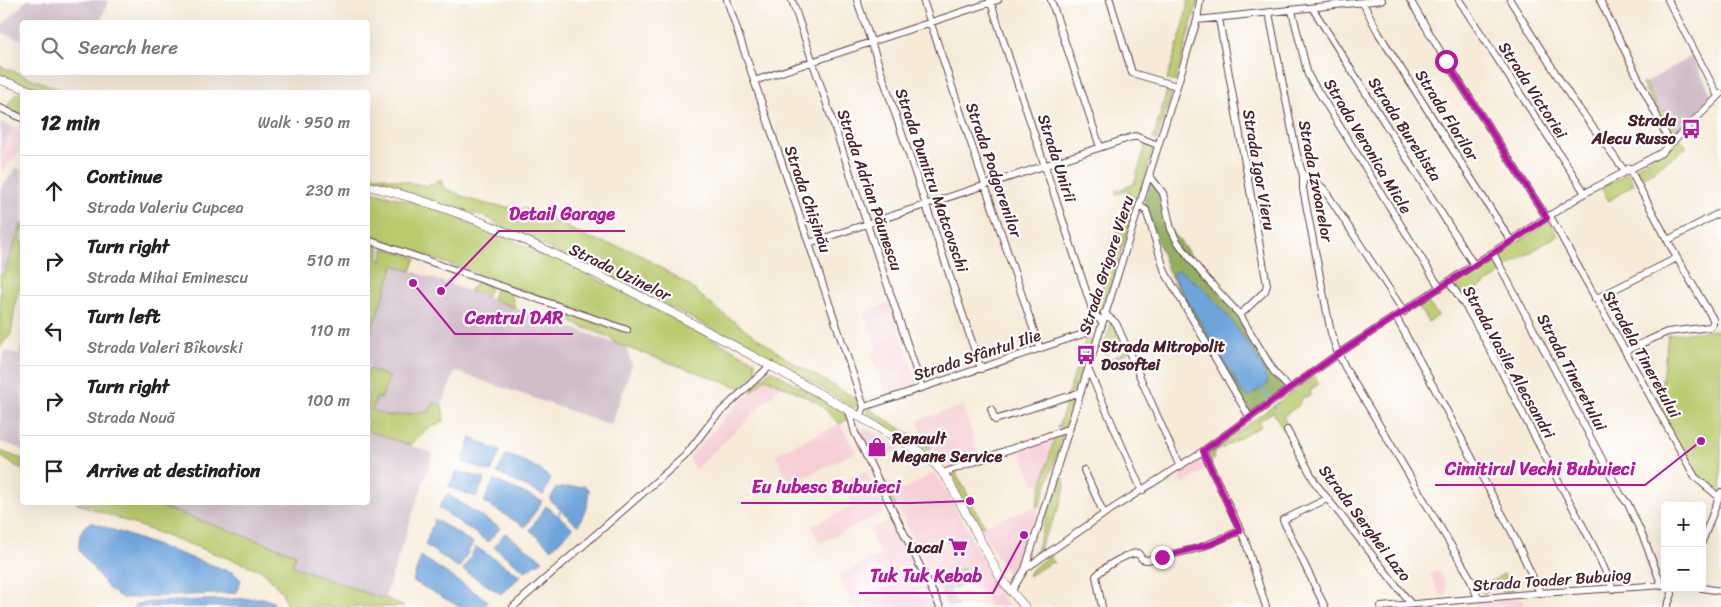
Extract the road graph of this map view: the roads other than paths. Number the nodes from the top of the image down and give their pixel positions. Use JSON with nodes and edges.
{"nodes":[{"id":1,"x":727,"y":0,"type":"edge"},
{"id":2,"x":792,"y":0,"type":"edge"},
{"id":3,"x":857,"y":0,"type":"edge"},
{"id":4,"x":923,"y":0,"type":"edge"},
{"id":5,"x":998,"y":0,"type":"edge"},
{"id":6,"x":1051,"y":0,"type":"edge"},
{"id":7,"x":1110,"y":0,"type":"edge"},
{"id":8,"x":1200,"y":0,"type":"edge"},
{"id":9,"x":1382,"y":0,"type":"edge"},
{"id":10,"x":1410,"y":0,"type":"edge"},
{"id":11,"x":1459,"y":0,"type":"edge"},
{"id":12,"x":1510,"y":0,"type":"edge"},
{"id":13,"x":1600,"y":0,"type":"edge"},
{"id":14,"x":1668,"y":0,"type":"edge"},
{"id":15,"x":990,"y":1,"type":"edge"},
{"id":16,"x":1353,"y":2,"type":"edge"},
{"id":17,"x":1363,"y":2,"type":"junction"},
{"id":18,"x":1313,"y":9,"type":"junction"},
{"id":19,"x":1292,"y":11,"type":"junction"},
{"id":20,"x":1269,"y":13,"type":"junction"},
{"id":21,"x":1219,"y":19,"type":"junction"},
{"id":22,"x":1197,"y":20,"type":"junction"},
{"id":23,"x":930,"y":22,"type":"junction"},
{"id":24,"x":872,"y":42,"type":"junction"},
{"id":25,"x":813,"y":62,"type":"junction"},
{"id":26,"x":0,"y":80,"type":"edge"},
{"id":27,"x":754,"y":81,"type":"junction"},
{"id":28,"x":1177,"y":86,"type":"junction"},
{"id":29,"x":29,"y":90,"type":"edge"},
{"id":30,"x":1720,"y":95,"type":"edge"},
{"id":31,"x":0,"y":108,"type":"edge"},
{"id":32,"x":20,"y":117,"type":"edge"},
{"id":33,"x":1670,"y":143,"type":"junction"},
{"id":34,"x":1158,"y":145,"type":"junction"},
{"id":35,"x":1100,"y":147,"type":"junction"},
{"id":36,"x":1046,"y":165,"type":"junction"},
{"id":37,"x":1627,"y":169,"type":"junction"},
{"id":38,"x":1149,"y":175,"type":"junction"},
{"id":39,"x":1303,"y":176,"type":"junction"},
{"id":40,"x":985,"y":185,"type":"junction"},
{"id":41,"x":370,"y":187,"type":"edge"},
{"id":42,"x":1585,"y":193,"type":"junction"},
{"id":43,"x":926,"y":204,"type":"junction"},
{"id":44,"x":1139,"y":206,"type":"junction"},
{"id":45,"x":1721,"y":212,"type":"edge"},
{"id":46,"x":1548,"y":217,"type":"junction"},
{"id":47,"x":867,"y":224,"type":"junction"},
{"id":48,"x":1668,"y":240,"type":"junction"},
{"id":49,"x":370,"y":241,"type":"edge"},
{"id":50,"x":1511,"y":241,"type":"junction"},
{"id":51,"x":809,"y":243,"type":"junction"},
{"id":52,"x":1493,"y":253,"type":"junction"},
{"id":53,"x":1677,"y":258,"type":"junction"},
{"id":54,"x":1474,"y":265,"type":"junction"},
{"id":55,"x":1449,"y":282,"type":"junction"},
{"id":56,"x":1440,"y":288,"type":"junction"},
{"id":57,"x":1595,"y":299,"type":"junction"},
{"id":58,"x":1093,"y":312,"type":"junction"},
{"id":59,"x":1404,"y":312,"type":"junction"},
{"id":60,"x":1104,"y":313,"type":"junction"},
{"id":61,"x":1240,"y":315,"type":"junction"},
{"id":62,"x":1396,"y":317,"type":"junction"},
{"id":63,"x":1102,"y":322,"type":"junction"},
{"id":64,"x":628,"y":330,"type":"dead end"},
{"id":65,"x":1040,"y":349,"type":"junction"},
{"id":66,"x":1625,"y":350,"type":"junction"},
{"id":67,"x":1338,"y":354,"type":"junction"},
{"id":68,"x":771,"y":365,"type":"junction"},
{"id":69,"x":981,"y":368,"type":"junction"},
{"id":70,"x":1088,"y":370,"type":"junction"},
{"id":71,"x":922,"y":388,"type":"junction"},
{"id":72,"x":1290,"y":389,"type":"junction"},
{"id":73,"x":1081,"y":392,"type":"junction"},
{"id":74,"x":864,"y":407,"type":"junction"},
{"id":75,"x":991,"y":409,"type":"dead end"},
{"id":76,"x":849,"y":410,"type":"junction"},
{"id":77,"x":860,"y":416,"type":"junction"},
{"id":78,"x":1250,"y":418,"type":"junction"},
{"id":79,"x":1070,"y":428,"type":"junction"},
{"id":80,"x":1287,"y":430,"type":"dead end"},
{"id":81,"x":1203,"y":451,"type":"junction"},
{"id":82,"x":1180,"y":467,"type":"junction"},
{"id":83,"x":1084,"y":470,"type":"dead end"},
{"id":84,"x":943,"y":473,"type":"junction"},
{"id":85,"x":1142,"y":491,"type":"junction"},
{"id":86,"x":1720,"y":498,"type":"edge"},
{"id":87,"x":1327,"y":500,"type":"junction"},
{"id":88,"x":1104,"y":514,"type":"junction"},
{"id":89,"x":1240,"y":531,"type":"junction"},
{"id":90,"x":1706,"y":532,"type":"edge"},
{"id":91,"x":1025,"y":569,"type":"junction"},
{"id":92,"x":1661,"y":580,"type":"edge"},
{"id":93,"x":1661,"y":585,"type":"edge"},
{"id":94,"x":1706,"y":588,"type":"edge"},
{"id":95,"x":1613,"y":589,"type":"junction"},
{"id":96,"x":1721,"y":590,"type":"edge"},
{"id":97,"x":1011,"y":592,"type":"junction"},
{"id":98,"x":1672,"y":592,"type":"edge"},
{"id":99,"x":1540,"y":593,"type":"junction"},
{"id":100,"x":1478,"y":598,"type":"junction"},
{"id":101,"x":1462,"y":603,"type":"edge"},
{"id":102,"x":1411,"y":604,"type":"junction"},
{"id":103,"x":513,"y":607,"type":"edge"},
{"id":104,"x":940,"y":607,"type":"edge"},
{"id":105,"x":1025,"y":607,"type":"edge"},
{"id":106,"x":1102,"y":607,"type":"edge"},
{"id":107,"x":1266,"y":607,"type":"edge"},
{"id":108,"x":1325,"y":607,"type":"edge"},
{"id":109,"x":1381,"y":607,"type":"edge"},
{"id":110,"x":1667,"y":607,"type":"edge"}],
"edges":[{"from":1,"to":27,"type":"street","name":"Strada Chișinău"},
{"from":2,"to":25,"type":"street","name":"Strada Adrian Păunescu"},
{"from":3,"to":24,"type":"street","name":"Strada Dumitru Matcovschi"},
{"from":4,"to":23,"type":"street","name":"Strada Podgorenilor"},
{"from":5,"to":15,"type":"street"},
{"from":6,"to":35,"type":"street"},
{"from":7,"to":28,"type":"street"},
{"from":8,"to":22,"type":"street","name":"Strada Grigore Vieru"},
{"from":9,"to":17,"type":"street"},
{"from":10,"to":46,"type":"street","name":"Stradela Tineretului"},
{"from":11,"to":42,"type":"street","name":"Strada Victoriei"},
{"from":12,"to":37,"type":"street"},
{"from":13,"to":33,"type":"street"},
{"from":14,"to":30,"type":"street"},
{"from":15,"to":23,"type":"street"},
{"from":15,"to":36,"type":"street","name":"Strada Unirii"},
{"from":16,"to":17,"type":"street"},
{"from":16,"to":18,"type":"street"},
{"from":17,"to":50,"type":"street","name":"Strada Florilor"},
{"from":18,"to":19,"type":"street"},
{"from":18,"to":54,"type":"street","name":"Strada Burebista"},
{"from":19,"to":20,"type":"street"},
{"from":19,"to":56,"type":"street","name":"Strada Veronica Micle"},
{"from":20,"to":21,"type":"street"},
{"from":20,"to":39,"type":"street","name":"Strada Izvoarelor"},
{"from":21,"to":22,"type":"street"},
{"from":21,"to":61,"type":"street","name":"Strada Igor Vieru"},
{"from":22,"to":28,"type":"street","name":"Strada Grigore Vieru"},
{"from":23,"to":24,"type":"street"},
{"from":23,"to":40,"type":"street","name":"Strada Podgorenilor"},
{"from":24,"to":25,"type":"street"},
{"from":24,"to":43,"type":"street","name":"Strada Dumitru Matcovschi"},
{"from":25,"to":27,"type":"street"},
{"from":25,"to":47,"type":"street","name":"Strada Adrian Păunescu"},
{"from":26,"to":29,"type":"street"},
{"from":27,"to":51,"type":"street","name":"Strada Chișinău"},
{"from":28,"to":34,"type":"street","name":"Strada Grigore Vieru"},
{"from":30,"to":33,"type":"street"},
{"from":31,"to":32,"type":"street"},
{"from":33,"to":37,"type":"street"},
{"from":34,"to":35,"type":"street"},
{"from":34,"to":38,"type":"street","name":"Strada Grigore Vieru"},
{"from":35,"to":36,"type":"street"},
{"from":36,"to":40,"type":"street"},
{"from":36,"to":58,"type":"street","name":"Strada Unirii"},
{"from":37,"to":42,"type":"street"},
{"from":37,"to":48,"type":"street"},
{"from":38,"to":44,"type":"street","name":"Strada Grigore Vieru"},
{"from":38,"to":61,"type":"street"},
{"from":39,"to":59,"type":"street"},
{"from":39,"to":67,"type":"street","name":"Strada Izvoarelor"},
{"from":40,"to":43,"type":"street"},
{"from":40,"to":65,"type":"street","name":"Strada Podgorenilor"},
{"from":41,"to":68,"type":"street","name":"Strada Uzinelor"},
{"from":42,"to":46,"type":"street"},
{"from":43,"to":47,"type":"street"},
{"from":43,"to":69,"type":"street","name":"Strada Dumitru Matcovschi"},
{"from":44,"to":60,"type":"street","name":"Strada Grigore Vieru"},
{"from":44,"to":78,"type":"street"},
{"from":45,"to":48,"type":"street"},
{"from":46,"to":50,"type":"street"},
{"from":46,"to":57,"type":"street","name":"Stradela Tineretului"},
{"from":47,"to":51,"type":"street"},
{"from":47,"to":71,"type":"street","name":"Strada Adrian Păunescu"},
{"from":48,"to":53,"type":"street"},
{"from":49,"to":64,"type":"street"},
{"from":50,"to":52,"type":"street"},
{"from":51,"to":74,"type":"street","name":"Strada Chișinău"},
{"from":52,"to":54,"type":"street"},
{"from":52,"to":92,"type":"street","name":"Strada Tineretului"},
{"from":53,"to":57,"type":"street"},
{"from":53,"to":66,"type":"street"},
{"from":54,"to":55,"type":"street"},
{"from":55,"to":56,"type":"street"},
{"from":55,"to":95,"type":"street","name":"Strada Vasile Alecsandri"},
{"from":56,"to":59,"type":"street"},
{"from":57,"to":66,"type":"street","name":"Stradela Tineretului"},
{"from":58,"to":63,"type":"street","name":"Strada Unirii"},
{"from":58,"to":65,"type":"street","name":"Strada Sfântul Ilie"},
{"from":59,"to":62,"type":"street"},
{"from":60,"to":63,"type":"street","name":"Strada Grigore Vieru"},
{"from":60,"to":82,"type":"street"},
{"from":61,"to":72,"type":"street"},
{"from":62,"to":67,"type":"street"},
{"from":62,"to":99,"type":"street"},
{"from":63,"to":70,"type":"street","name":"Strada Grigore Vieru"},
{"from":65,"to":69,"type":"street","name":"Strada Sfântul Ilie"},
{"from":66,"to":86,"type":"street","name":"Stradela Tineretului"},
{"from":67,"to":72,"type":"street"},
{"from":67,"to":100,"type":"street","name":"Strada Izvoarelor"},
{"from":68,"to":76,"type":"street","name":"Strada Uzinelor"},
{"from":68,"to":103,"type":"street"},
{"from":69,"to":71,"type":"street","name":"Strada Sfântul Ilie"},
{"from":70,"to":73,"type":"street","name":"Strada Grigore Vieru"},
{"from":70,"to":85,"type":"street"},
{"from":71,"to":74,"type":"street","name":"Strada Sfântul Ilie"},
{"from":72,"to":78,"type":"street"},
{"from":73,"to":75,"type":"street"},
{"from":73,"to":79,"type":"street","name":"Strada Grigore Vieru"},
{"from":74,"to":77,"type":"street"},
{"from":76,"to":77,"type":"street"},
{"from":76,"to":104,"type":"street"},
{"from":77,"to":84,"type":"street"},
{"from":78,"to":81,"type":"street"},
{"from":79,"to":84,"type":"street"},
{"from":79,"to":91,"type":"street","name":"Strada Grigore Vieru"},
{"from":80,"to":87,"type":"street","name":"Strada Serghei Lazo"},
{"from":81,"to":82,"type":"street"},
{"from":81,"to":89,"type":"street"},
{"from":82,"to":85,"type":"street"},
{"from":83,"to":88,"type":"street"},
{"from":84,"to":97,"type":"street"},
{"from":85,"to":88,"type":"street"},
{"from":86,"to":90,"type":"street"},
{"from":87,"to":102,"type":"street","name":"Strada Serghei Lazo"},
{"from":87,"to":108,"type":"street"},
{"from":88,"to":91,"type":"street"},
{"from":89,"to":106,"type":"street"},
{"from":89,"to":107,"type":"street"},
{"from":91,"to":97,"type":"street","name":"Strada Grigore Vieru"},
{"from":93,"to":95,"type":"street","name":"Strada Toader Bubuiog"},
{"from":94,"to":96,"type":"street"},
{"from":95,"to":99,"type":"street","name":"Strada Toader Bubuiog"},
{"from":97,"to":105,"type":"street"},
{"from":98,"to":110,"type":"street"},
{"from":99,"to":100,"type":"street","name":"Strada Toader Bubuiog"},
{"from":100,"to":101,"type":"street","name":"Strada Toader Bubuiog"},
{"from":101,"to":102,"type":"street","name":"Strada Toader Bubuiog"},
{"from":102,"to":109,"type":"street","name":"Strada Toader Bubuiog"}]}
